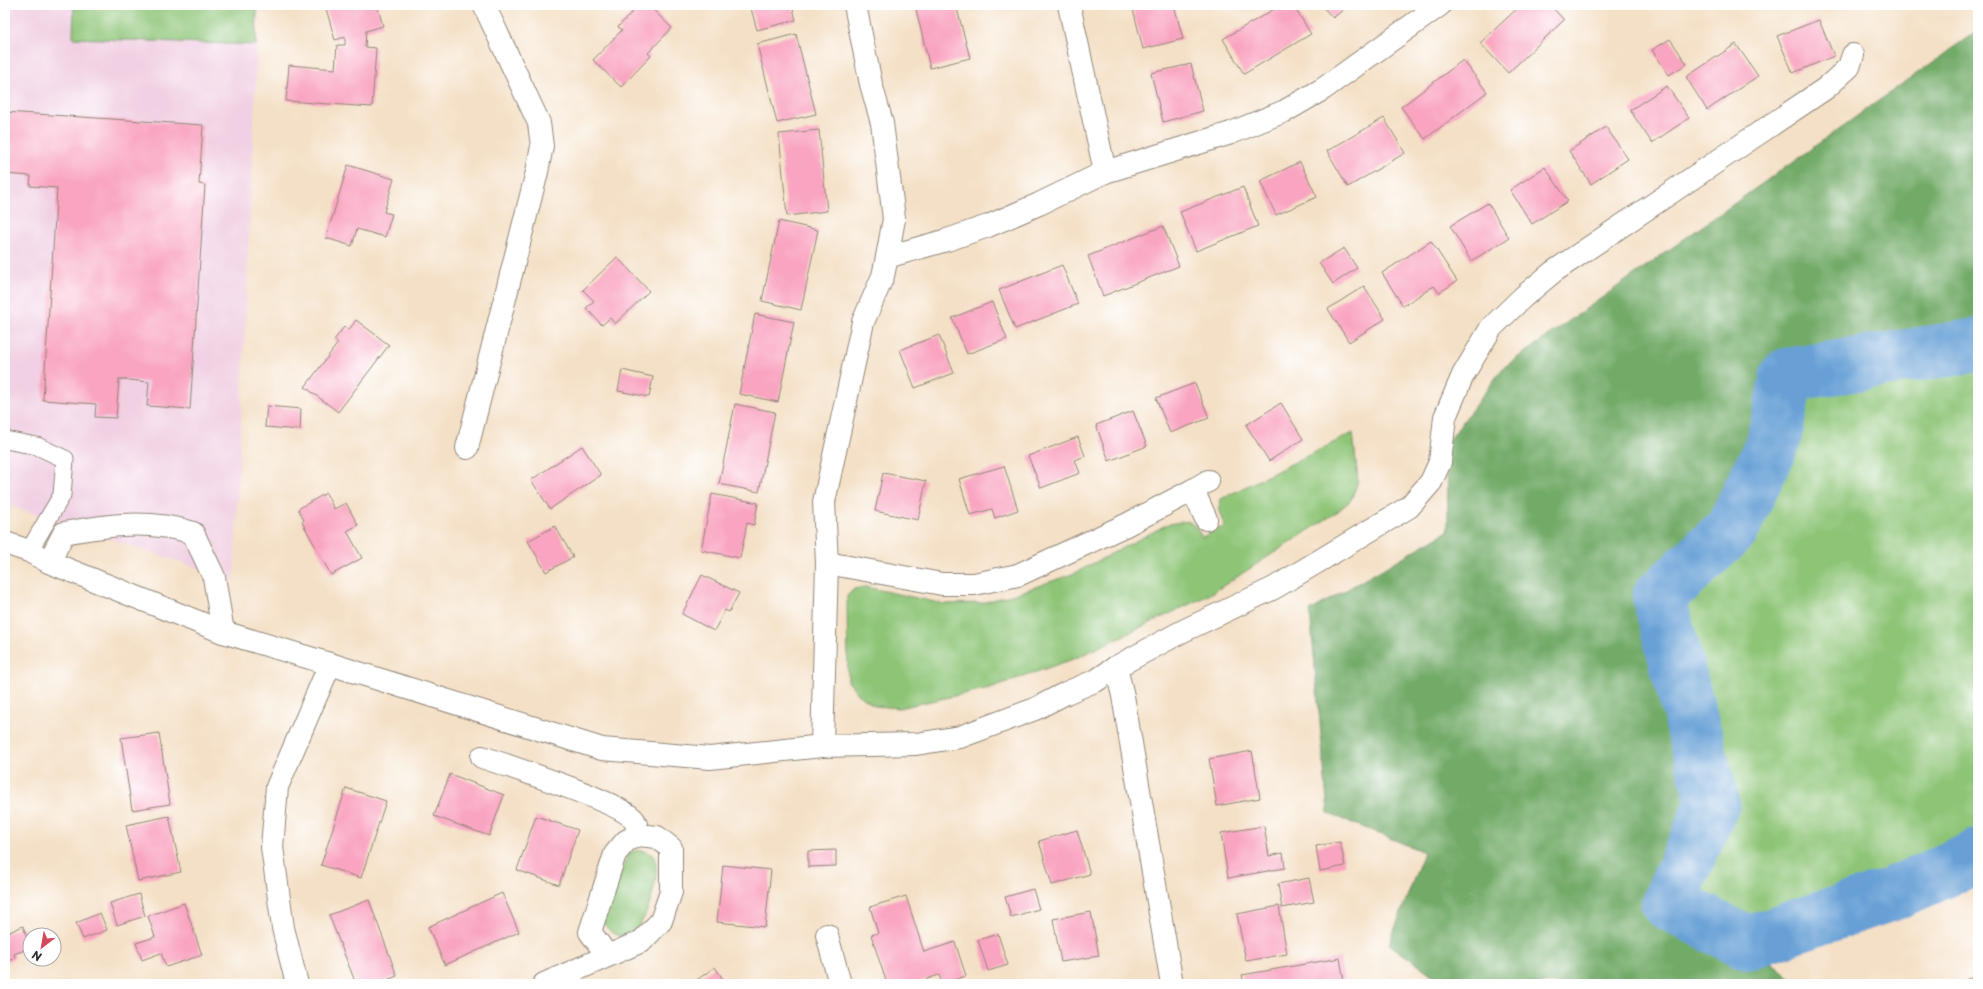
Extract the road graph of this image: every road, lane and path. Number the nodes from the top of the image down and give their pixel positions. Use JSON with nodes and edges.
{"nodes":[{"id":1,"x":484,"y":5,"type":"edge"},
{"id":2,"x":855,"y":5,"type":"edge"},
{"id":3,"x":1069,"y":5,"type":"edge"},
{"id":4,"x":1440,"y":5,"type":"edge"},
{"id":5,"x":1853,"y":55,"type":"dead end"},
{"id":6,"x":1105,"y":172,"type":"junction"},
{"id":7,"x":887,"y":257,"type":"junction"},
{"id":8,"x":5,"y":440,"type":"edge"},
{"id":9,"x":468,"y":448,"type":"dead end"},
{"id":10,"x":1206,"y":519,"type":"dead end"},
{"id":11,"x":5,"y":543,"type":"edge"},
{"id":12,"x":28,"y":551,"type":"junction"},
{"id":13,"x":49,"y":562,"type":"junction"},
{"id":14,"x":827,"y":563,"type":"junction"},
{"id":15,"x":223,"y":632,"type":"junction"},
{"id":16,"x":330,"y":664,"type":"junction"},
{"id":17,"x":1116,"y":667,"type":"junction"},
{"id":18,"x":822,"y":746,"type":"junction"},
{"id":19,"x":482,"y":757,"type":"dead end"},
{"id":20,"x":638,"y":835,"type":"junction"},
{"id":21,"x":827,"y":935,"type":"dead end"},
{"id":22,"x":607,"y":955,"type":"junction"},
{"id":23,"x":296,"y":984,"type":"edge"},
{"id":24,"x":544,"y":984,"type":"edge"},
{"id":25,"x":840,"y":984,"type":"edge"},
{"id":26,"x":1172,"y":984,"type":"edge"}],
"edges":[{"from":1,"to":9,"type":"street"},
{"from":2,"to":7,"type":"street"},
{"from":3,"to":6,"type":"street"},
{"from":4,"to":6,"type":"street"},
{"from":5,"to":17,"type":"street"},
{"from":6,"to":7,"type":"street"},
{"from":7,"to":14,"type":"street"},
{"from":8,"to":12,"type":"lane"},
{"from":10,"to":14,"type":"street"},
{"from":11,"to":12,"type":"street"},
{"from":12,"to":13,"type":"street"},
{"from":13,"to":15,"type":"street"},
{"from":13,"to":15,"type":"street"},
{"from":14,"to":18,"type":"street"},
{"from":15,"to":16,"type":"street"},
{"from":16,"to":18,"type":"street"},
{"from":16,"to":23,"type":"street"},
{"from":17,"to":18,"type":"street"},
{"from":17,"to":26,"type":"street"},
{"from":19,"to":20,"type":"street"},
{"from":20,"to":22,"type":"street"},
{"from":20,"to":22,"type":"street"},
{"from":21,"to":25,"type":"street"},
{"from":22,"to":24,"type":"street"}]}
